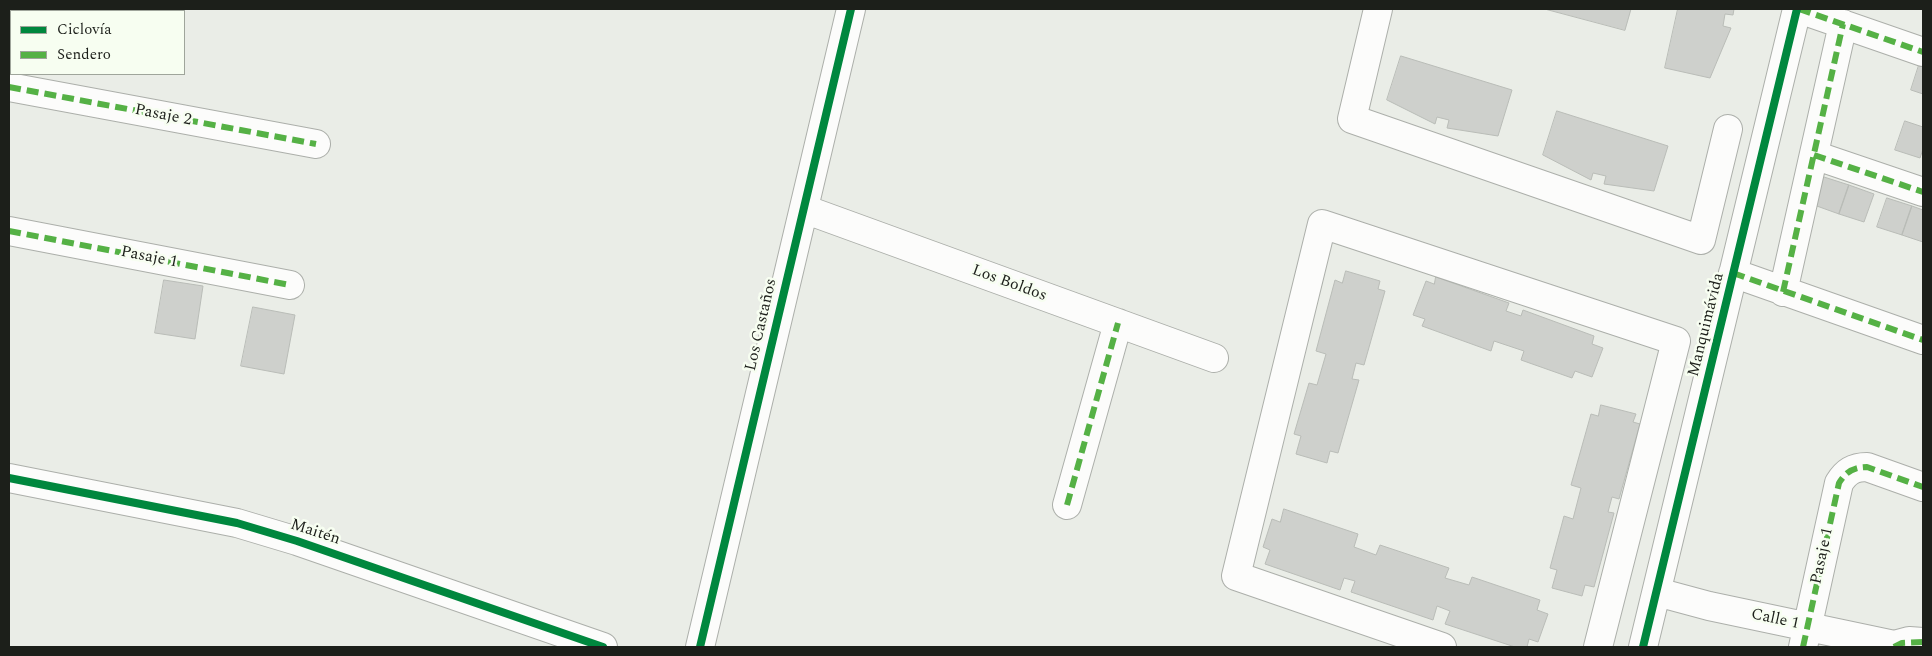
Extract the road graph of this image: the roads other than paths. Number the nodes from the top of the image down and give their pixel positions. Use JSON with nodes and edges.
{"nodes":[{"id":1,"x":851,"y":9,"type":"edge"},
{"id":2,"x":1378,"y":9,"type":"edge"},
{"id":3,"x":1798,"y":9,"type":"edge"},
{"id":4,"x":1843,"y":24,"type":"junction"},
{"id":5,"x":1923,"y":52,"type":"edge"},
{"id":6,"x":9,"y":87,"type":"edge"},
{"id":7,"x":1728,"y":129,"type":"dead end"},
{"id":8,"x":316,"y":144,"type":"dead end"},
{"id":9,"x":1814,"y":155,"type":"junction"},
{"id":10,"x":1923,"y":192,"type":"edge"},
{"id":11,"x":804,"y":209,"type":"junction"},
{"id":12,"x":9,"y":231,"type":"edge"},
{"id":13,"x":1733,"y":274,"type":"junction"},
{"id":14,"x":290,"y":285,"type":"dead end"},
{"id":15,"x":1783,"y":292,"type":"junction"},
{"id":16,"x":1118,"y":323,"type":"junction"},
{"id":17,"x":1923,"y":340,"type":"edge"},
{"id":18,"x":1214,"y":358,"type":"dead end"},
{"id":19,"x":9,"y":478,"type":"edge"},
{"id":20,"x":1923,"y":488,"type":"edge"},
{"id":21,"x":1067,"y":505,"type":"dead end"},
{"id":22,"x":1657,"y":592,"type":"junction"},
{"id":23,"x":1805,"y":637,"type":"edge"},
{"id":24,"x":1923,"y":642,"type":"edge"},
{"id":25,"x":1894,"y":646,"type":"edge"},
{"id":26,"x":603,"y":647,"type":"edge"},
{"id":27,"x":700,"y":647,"type":"edge"},
{"id":28,"x":1442,"y":647,"type":"edge"},
{"id":29,"x":1598,"y":647,"type":"edge"},
{"id":30,"x":1643,"y":647,"type":"edge"}],
"edges":[{"from":1,"to":11,"type":"street","name":"Los Castaños"},
{"from":2,"to":7,"type":"street"},
{"from":3,"to":4,"type":"street"},
{"from":3,"to":13,"type":"street","name":"Manquimávida"},
{"from":4,"to":5,"type":"street"},
{"from":4,"to":9,"type":"street"},
{"from":6,"to":8,"type":"street","name":"Pasaje 2"},
{"from":9,"to":10,"type":"street"},
{"from":9,"to":15,"type":"street"},
{"from":11,"to":16,"type":"street","name":"Los Boldos"},
{"from":11,"to":27,"type":"street","name":"Los Castaños"},
{"from":12,"to":14,"type":"street","name":"Pasaje 1"},
{"from":13,"to":15,"type":"street"},
{"from":13,"to":22,"type":"street","name":"Manquimávida"},
{"from":15,"to":17,"type":"street"},
{"from":16,"to":18,"type":"street","name":"Los Boldos"},
{"from":16,"to":21,"type":"street"},
{"from":19,"to":26,"type":"street","name":"Maitén"},
{"from":20,"to":23,"type":"street","name":"Pasaje 1"},
{"from":22,"to":23,"type":"street","name":"Calle 1"},
{"from":22,"to":30,"type":"street","name":"Manquimávida"},
{"from":23,"to":25,"type":"street","name":"Calle 1"},
{"from":24,"to":25,"type":"street","name":"Calle 1"},
{"from":28,"to":29,"type":"street"}]}
